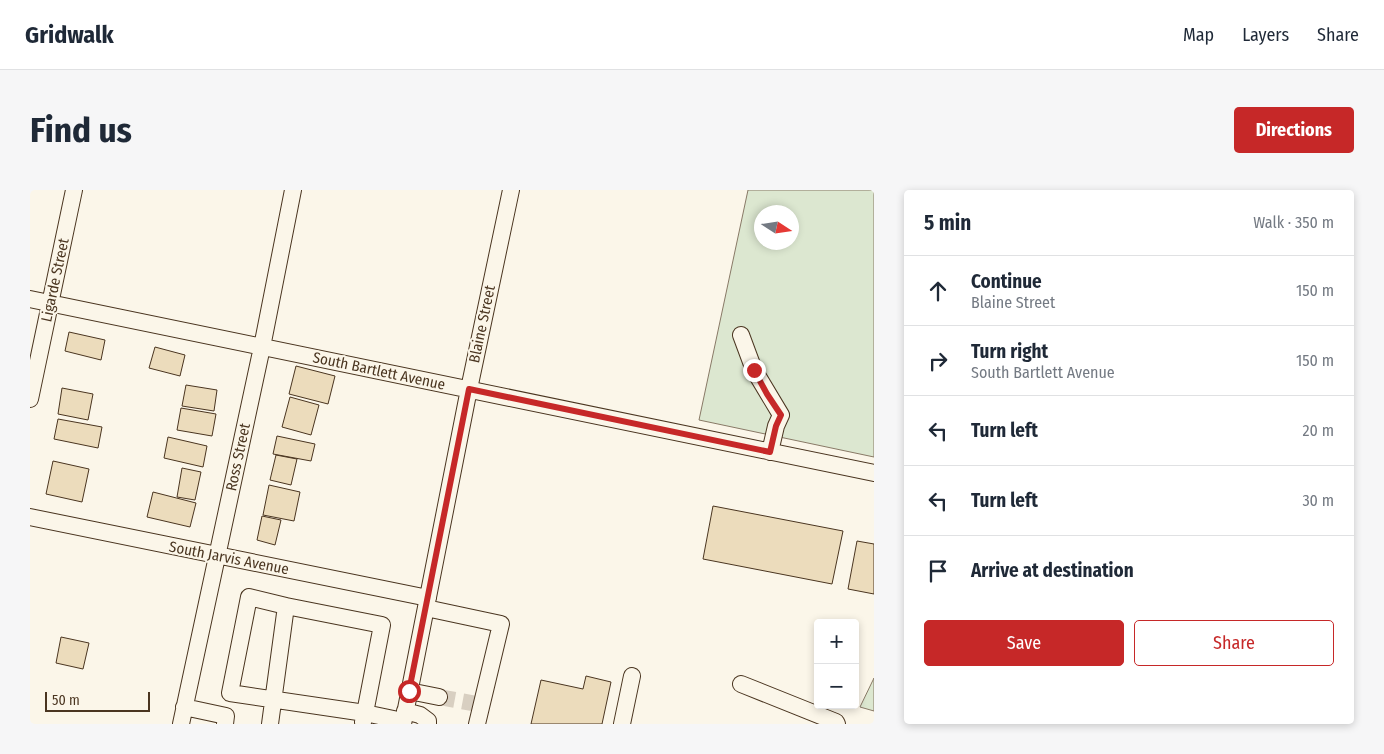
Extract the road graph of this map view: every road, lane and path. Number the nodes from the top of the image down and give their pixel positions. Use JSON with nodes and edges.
{"nodes":[{"id":1,"x":74,"y":190,"type":"edge"},
{"id":2,"x":293,"y":190,"type":"edge"},
{"id":3,"x":511,"y":190,"type":"edge"},
{"id":4,"x":30,"y":299,"type":"edge"},
{"id":5,"x":50,"y":303,"type":"junction"},
{"id":6,"x":741,"y":335,"type":"dead end"},
{"id":7,"x":262,"y":347,"type":"junction"},
{"id":8,"x":469,"y":389,"type":"junction"},
{"id":9,"x":30,"y":400,"type":"edge"},
{"id":10,"x":770,"y":452,"type":"junction"},
{"id":11,"x":874,"y":473,"type":"edge"},
{"id":12,"x":30,"y":517,"type":"edge"},
{"id":13,"x":217,"y":556,"type":"junction"},
{"id":14,"x":427,"y":603,"type":"junction"},
{"id":15,"x":286,"y":606,"type":"junction"},
{"id":16,"x":632,"y":676,"type":"dead end"},
{"id":17,"x":741,"y":684,"type":"dead end"},
{"id":18,"x":409,"y":691,"type":"junction"},
{"id":19,"x":230,"y":693,"type":"junction"},
{"id":20,"x":439,"y":697,"type":"tunnel mouth"},
{"id":21,"x":272,"y":698,"type":"junction"},
{"id":22,"x":184,"y":708,"type":"junction"},
{"id":23,"x":364,"y":719,"type":"edge"},
{"id":24,"x":404,"y":719,"type":"edge"},
{"id":25,"x":225,"y":720,"type":"edge"},
{"id":26,"x":181,"y":724,"type":"edge"},
{"id":27,"x":270,"y":724,"type":"edge"},
{"id":28,"x":428,"y":724,"type":"edge"},
{"id":29,"x":477,"y":724,"type":"edge"},
{"id":30,"x":622,"y":724,"type":"edge"},
{"id":31,"x":837,"y":724,"type":"edge"}],
"edges":[{"from":1,"to":5,"type":"street","name":"Ligarde Street"},
{"from":2,"to":7,"type":"street","name":"Ross Street"},
{"from":3,"to":8,"type":"street","name":"Blaine Street"},
{"from":4,"to":5,"type":"street","name":"South Bartlett Avenue"},
{"from":5,"to":7,"type":"street","name":"South Bartlett Avenue"},
{"from":5,"to":9,"type":"street","name":"Ligarde Street"},
{"from":6,"to":10,"type":"street"},
{"from":7,"to":8,"type":"street","name":"South Bartlett Avenue"},
{"from":7,"to":13,"type":"street","name":"Ross Street"},
{"from":8,"to":10,"type":"street","name":"South Bartlett Avenue"},
{"from":8,"to":14,"type":"street","name":"Blaine Street"},
{"from":10,"to":11,"type":"street","name":"South Bartlett Avenue"},
{"from":12,"to":13,"type":"street","name":"South Jarvis Avenue"},
{"from":13,"to":14,"type":"street","name":"South Jarvis Avenue"},
{"from":13,"to":22,"type":"street","name":"Ross Street"},
{"from":14,"to":18,"type":"street","name":"Blaine Street"},
{"from":14,"to":29,"type":"street","name":"South Jarvis Avenue"},
{"from":15,"to":19,"type":"street"},
{"from":15,"to":21,"type":"street"},
{"from":15,"to":23,"type":"street"},
{"from":16,"to":30,"type":"street"},
{"from":17,"to":31,"type":"street"},
{"from":18,"to":20,"type":"street"},
{"from":18,"to":24,"type":"street","name":"Blaine Street"},
{"from":19,"to":21,"type":"street"},
{"from":19,"to":25,"type":"street"},
{"from":21,"to":23,"type":"street"},
{"from":21,"to":27,"type":"street"},
{"from":22,"to":25,"type":"street"},
{"from":22,"to":26,"type":"street","name":"Ross Street"},
{"from":23,"to":24,"type":"street"},
{"from":24,"to":28,"type":"street"}]}
